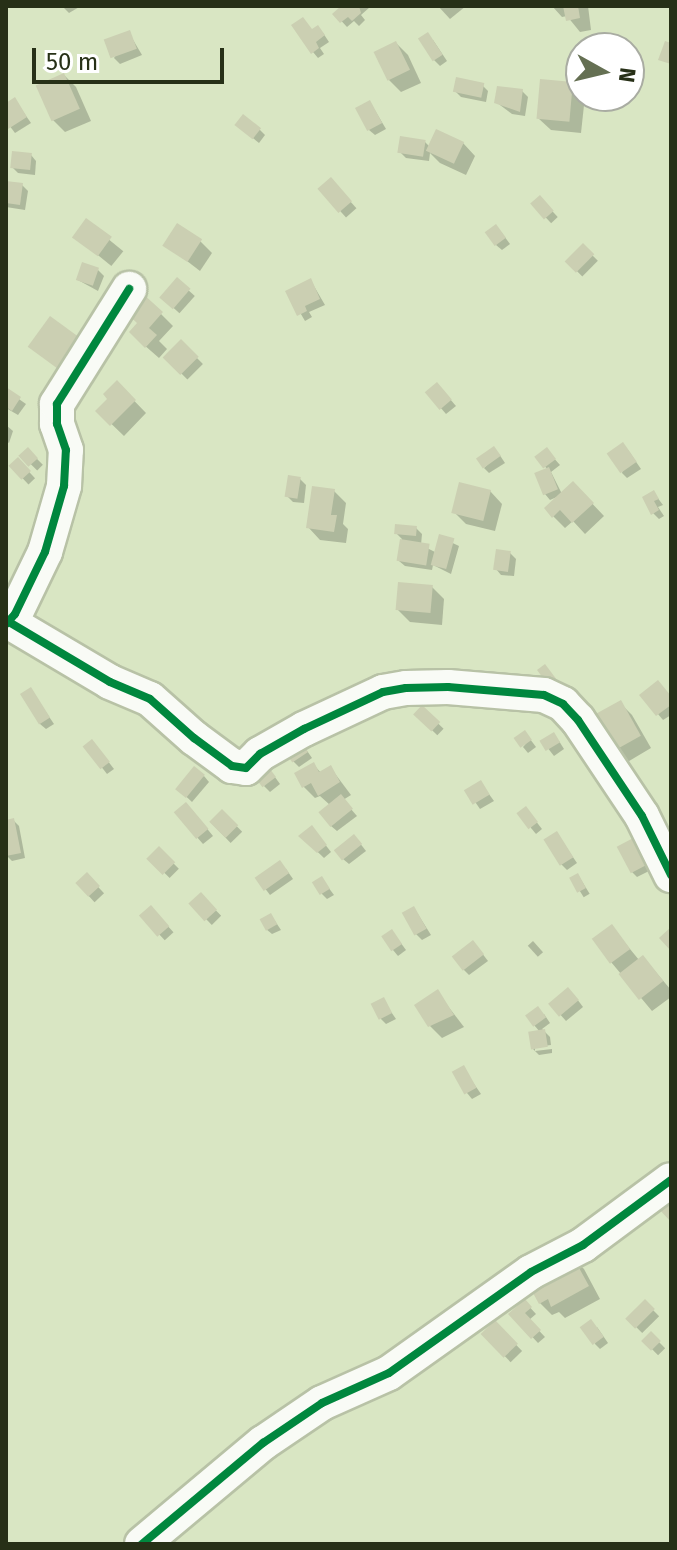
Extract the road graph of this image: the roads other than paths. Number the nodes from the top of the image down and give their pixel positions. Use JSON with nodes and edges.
{"nodes":[{"id":1,"x":129,"y":289,"type":"dead end"},
{"id":2,"x":7,"y":623,"type":"edge"},
{"id":3,"x":671,"y":875,"type":"edge"},
{"id":4,"x":671,"y":1180,"type":"edge"},
{"id":5,"x":142,"y":1544,"type":"edge"}],
"edges":[{"from":1,"to":2,"type":"street"},
{"from":2,"to":3,"type":"street"},
{"from":4,"to":5,"type":"street"}]}
